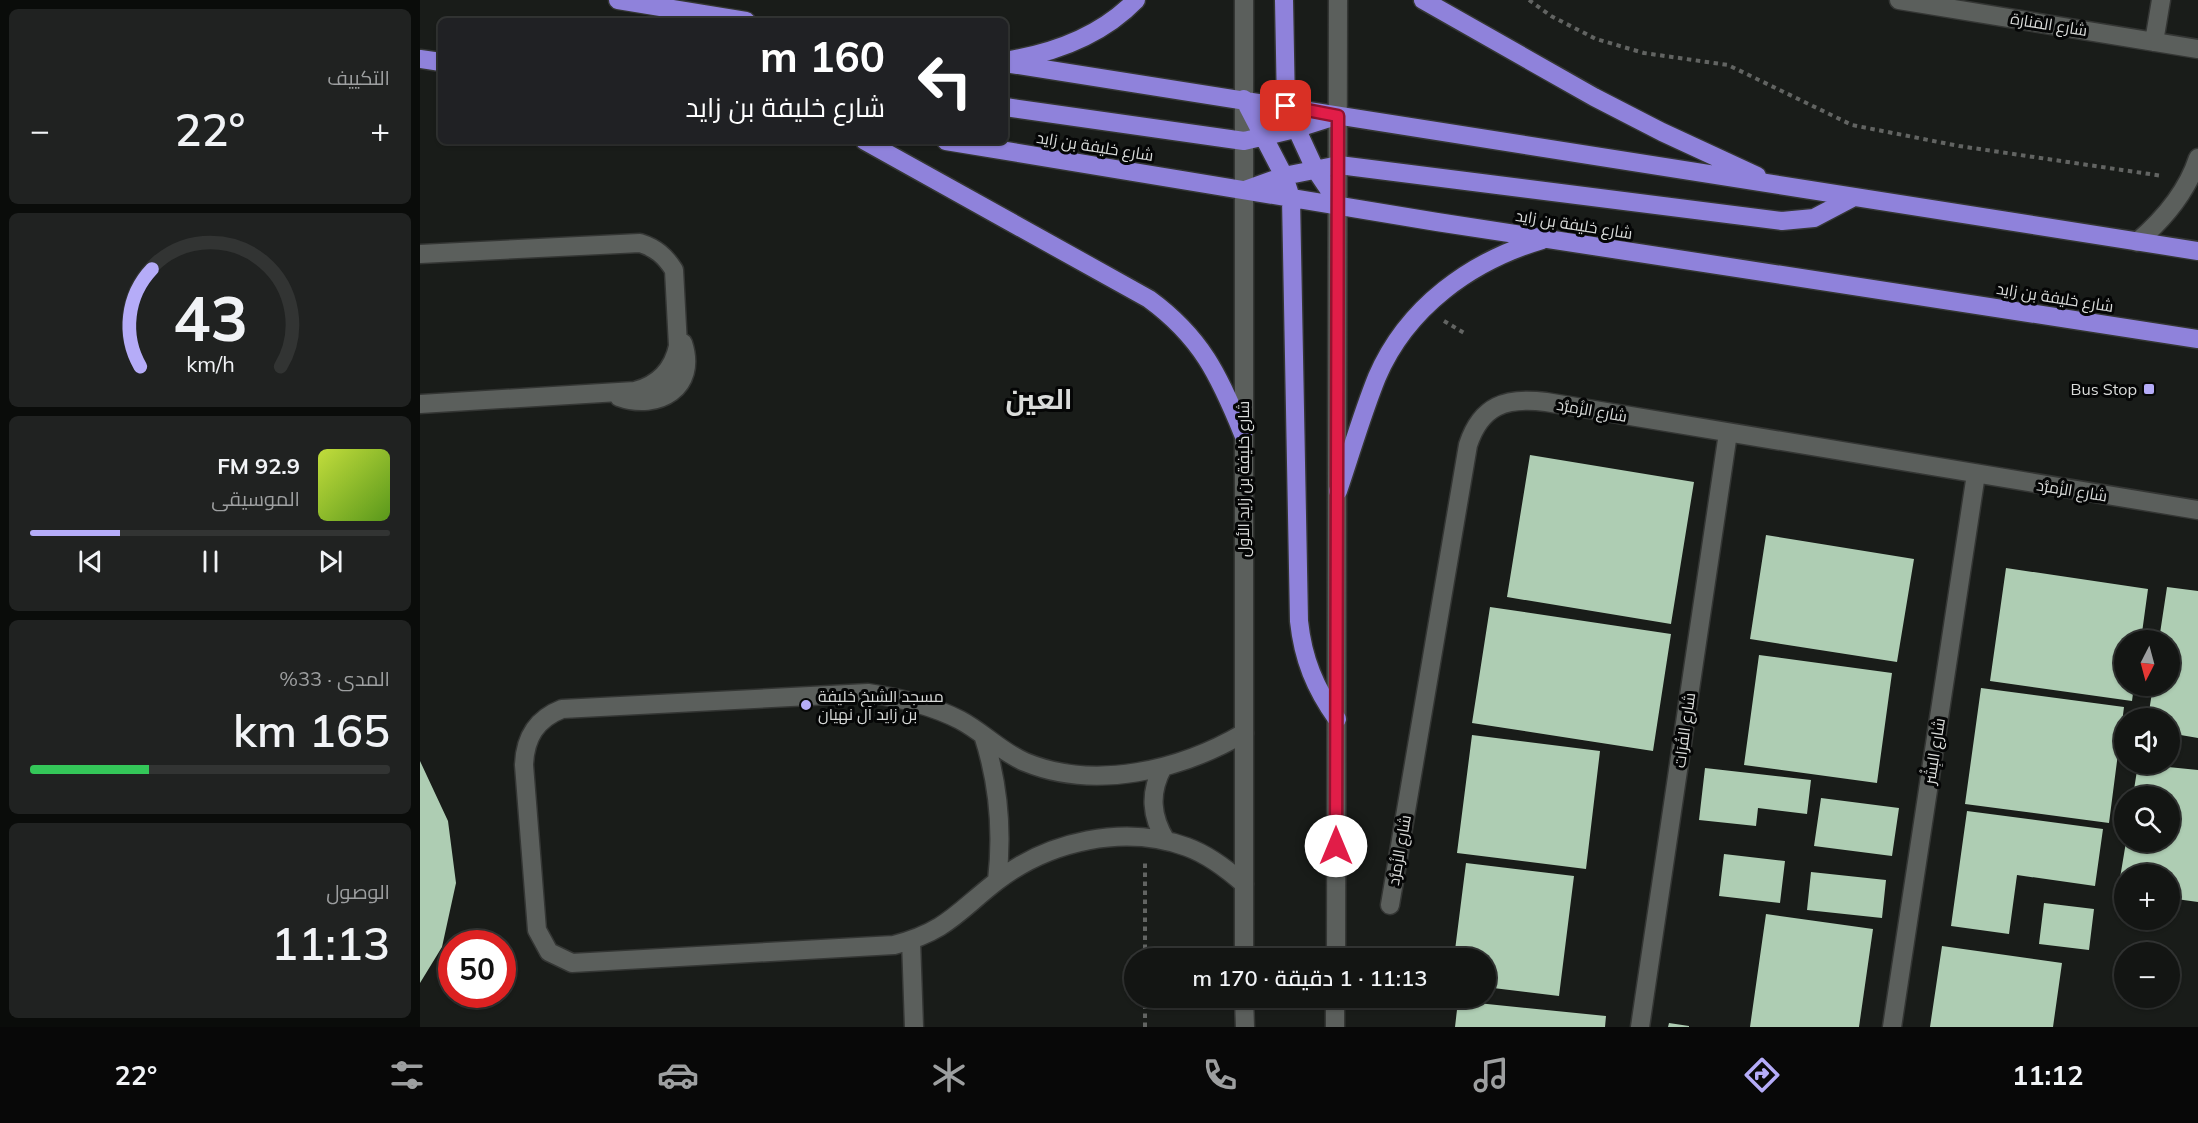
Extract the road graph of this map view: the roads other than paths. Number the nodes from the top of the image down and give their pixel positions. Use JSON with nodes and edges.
{"nodes":[{"id":1,"x":618,"y":0,"type":"edge"},
{"id":2,"x":1136,"y":0,"type":"edge"},
{"id":3,"x":1244,"y":0,"type":"edge"},
{"id":4,"x":1284,"y":0,"type":"edge"},
{"id":5,"x":1338,"y":0,"type":"edge"},
{"id":6,"x":1423,"y":0,"type":"edge"},
{"id":7,"x":1899,"y":0,"type":"edge"},
{"id":8,"x":2161,"y":0,"type":"edge"},
{"id":9,"x":728,"y":18,"type":"edge"},
{"id":10,"x":2154,"y":42,"type":"junction"},
{"id":11,"x":2198,"y":49,"type":"edge"},
{"id":12,"x":1008,"y":61,"type":"edge"},
{"id":13,"x":1008,"y":62,"type":"edge"},
{"id":14,"x":1244,"y":99,"type":"junction"},
{"id":15,"x":1286,"y":106,"type":"junction"},
{"id":16,"x":1008,"y":107,"type":"edge"},
{"id":17,"x":1338,"y":116,"type":"junction"},
{"id":18,"x":1295,"y":129,"type":"junction"},
{"id":19,"x":1265,"y":137,"type":"junction"},
{"id":20,"x":1244,"y":141,"type":"junction"},
{"id":21,"x":870,"y":144,"type":"edge"},
{"id":22,"x":964,"y":144,"type":"edge"},
{"id":23,"x":2198,"y":158,"type":"edge"},
{"id":24,"x":1339,"y":165,"type":"junction"},
{"id":25,"x":1315,"y":169,"type":"junction"},
{"id":26,"x":1284,"y":176,"type":"junction"},
{"id":27,"x":1778,"y":186,"type":"junction"},
{"id":28,"x":1244,"y":191,"type":"junction"},
{"id":29,"x":1291,"y":198,"type":"junction"},
{"id":30,"x":1852,"y":198,"type":"junction"},
{"id":31,"x":1340,"y":206,"type":"junction"},
{"id":32,"x":1546,"y":239,"type":"junction"},
{"id":33,"x":2137,"y":242,"type":"junction"},
{"id":34,"x":2198,"y":251,"type":"edge"},
{"id":35,"x":420,"y":254,"type":"edge"},
{"id":36,"x":2198,"y":339,"type":"edge"},
{"id":37,"x":420,"y":404,"type":"edge"},
{"id":38,"x":1728,"y":433,"type":"junction"},
{"id":39,"x":1243,"y":434,"type":"junction"},
{"id":40,"x":1976,"y":474,"type":"junction"},
{"id":41,"x":1338,"y":491,"type":"junction"},
{"id":42,"x":2198,"y":510,"type":"edge"},
{"id":43,"x":1337,"y":719,"type":"junction"},
{"id":44,"x":1244,"y":733,"type":"junction"},
{"id":45,"x":982,"y":734,"type":"junction"},
{"id":46,"x":1163,"y":767,"type":"junction"},
{"id":47,"x":1166,"y":841,"type":"junction"},
{"id":48,"x":997,"y":881,"type":"junction"},
{"id":49,"x":1244,"y":884,"type":"junction"},
{"id":50,"x":1390,"y":905,"type":"dead end"},
{"id":51,"x":911,"y":940,"type":"junction"},
{"id":52,"x":1244,"y":948,"type":"edge"},
{"id":53,"x":1335,"y":948,"type":"edge"},
{"id":54,"x":1244,"y":1008,"type":"edge"},
{"id":55,"x":1335,"y":1008,"type":"edge"},
{"id":56,"x":914,"y":1027,"type":"edge"},
{"id":57,"x":1245,"y":1027,"type":"edge"},
{"id":58,"x":1335,"y":1027,"type":"edge"},
{"id":59,"x":1640,"y":1027,"type":"edge"},
{"id":60,"x":1892,"y":1027,"type":"edge"}],
"edges":[{"from":1,"to":9,"type":"highway"},
{"from":2,"to":12,"type":"highway"},
{"from":3,"to":14,"type":"street","name":"شارع خليفة بن زايد الأول"},
{"from":4,"to":15,"type":"highway"},
{"from":5,"to":17,"type":"street"},
{"from":6,"to":27,"type":"highway"},
{"from":7,"to":10,"type":"street","name":"شارع المَنارة"},
{"from":8,"to":10,"type":"street"},
{"from":10,"to":11,"type":"street","name":"شارع المَنارة"},
{"from":13,"to":14,"type":"highway"},
{"from":14,"to":15,"type":"highway"},
{"from":14,"to":19,"type":"highway"},
{"from":14,"to":20,"type":"street","name":"شارع خليفة بن زايد الأول"},
{"from":15,"to":17,"type":"highway"},
{"from":15,"to":18,"type":"highway"},
{"from":16,"to":20,"type":"highway"},
{"from":17,"to":18,"type":"highway"},
{"from":17,"to":24,"type":"street"},
{"from":17,"to":27,"type":"highway"},
{"from":18,"to":19,"type":"highway"},
{"from":18,"to":25,"type":"highway"},
{"from":19,"to":20,"type":"highway"},
{"from":19,"to":26,"type":"highway"},
{"from":20,"to":28,"type":"street","name":"شارع خليفة بن زايد الأول"},
{"from":21,"to":39,"type":"highway"},
{"from":22,"to":28,"type":"highway","name":"شارع خليفة بن زايد"},
{"from":23,"to":33,"type":"street"},
{"from":24,"to":25,"type":"highway"},
{"from":24,"to":30,"type":"highway"},
{"from":24,"to":31,"type":"street"},
{"from":25,"to":26,"type":"highway"},
{"from":25,"to":31,"type":"highway"},
{"from":26,"to":28,"type":"highway"},
{"from":26,"to":29,"type":"highway"},
{"from":27,"to":30,"type":"highway"},
{"from":28,"to":29,"type":"highway","name":"شارع خليفة بن زايد"},
{"from":28,"to":39,"type":"street","name":"شارع خليفة بن زايد الأول"},
{"from":29,"to":31,"type":"highway","name":"شارع خليفة بن زايد"},
{"from":29,"to":43,"type":"highway"},
{"from":30,"to":33,"type":"highway"},
{"from":31,"to":32,"type":"highway","name":"شارع خليفة بن زايد"},
{"from":31,"to":41,"type":"street"},
{"from":32,"to":36,"type":"highway","name":"شارع خليفة بن زايد"},
{"from":32,"to":41,"type":"highway"},
{"from":33,"to":34,"type":"highway"},
{"from":35,"to":37,"type":"street"},
{"from":38,"to":40,"type":"street","name":"شارع الزُمرُّد"},
{"from":38,"to":50,"type":"street","name":"شارع الزُمرُّد"},
{"from":38,"to":59,"type":"street","name":"شارع الفُرَات"},
{"from":39,"to":44,"type":"street","name":"شارع خليفة بن زايد الأول"},
{"from":40,"to":42,"type":"street","name":"شارع الزُمرُّد"},
{"from":40,"to":60,"type":"street","name":"شارع البِشْر"},
{"from":41,"to":43,"type":"street"},
{"from":43,"to":53,"type":"street"},
{"from":44,"to":46,"type":"street"},
{"from":44,"to":49,"type":"street","name":"شارع خليفة بن زايد الأول"},
{"from":45,"to":46,"type":"street"},
{"from":45,"to":48,"type":"street"},
{"from":45,"to":51,"type":"street"},
{"from":46,"to":47,"type":"street"},
{"from":47,"to":48,"type":"street"},
{"from":47,"to":49,"type":"street"},
{"from":48,"to":51,"type":"street"},
{"from":49,"to":52,"type":"street","name":"شارع خليفة بن زايد الأول"},
{"from":51,"to":56,"type":"street"},
{"from":54,"to":57,"type":"street"},
{"from":55,"to":58,"type":"street"}]}
